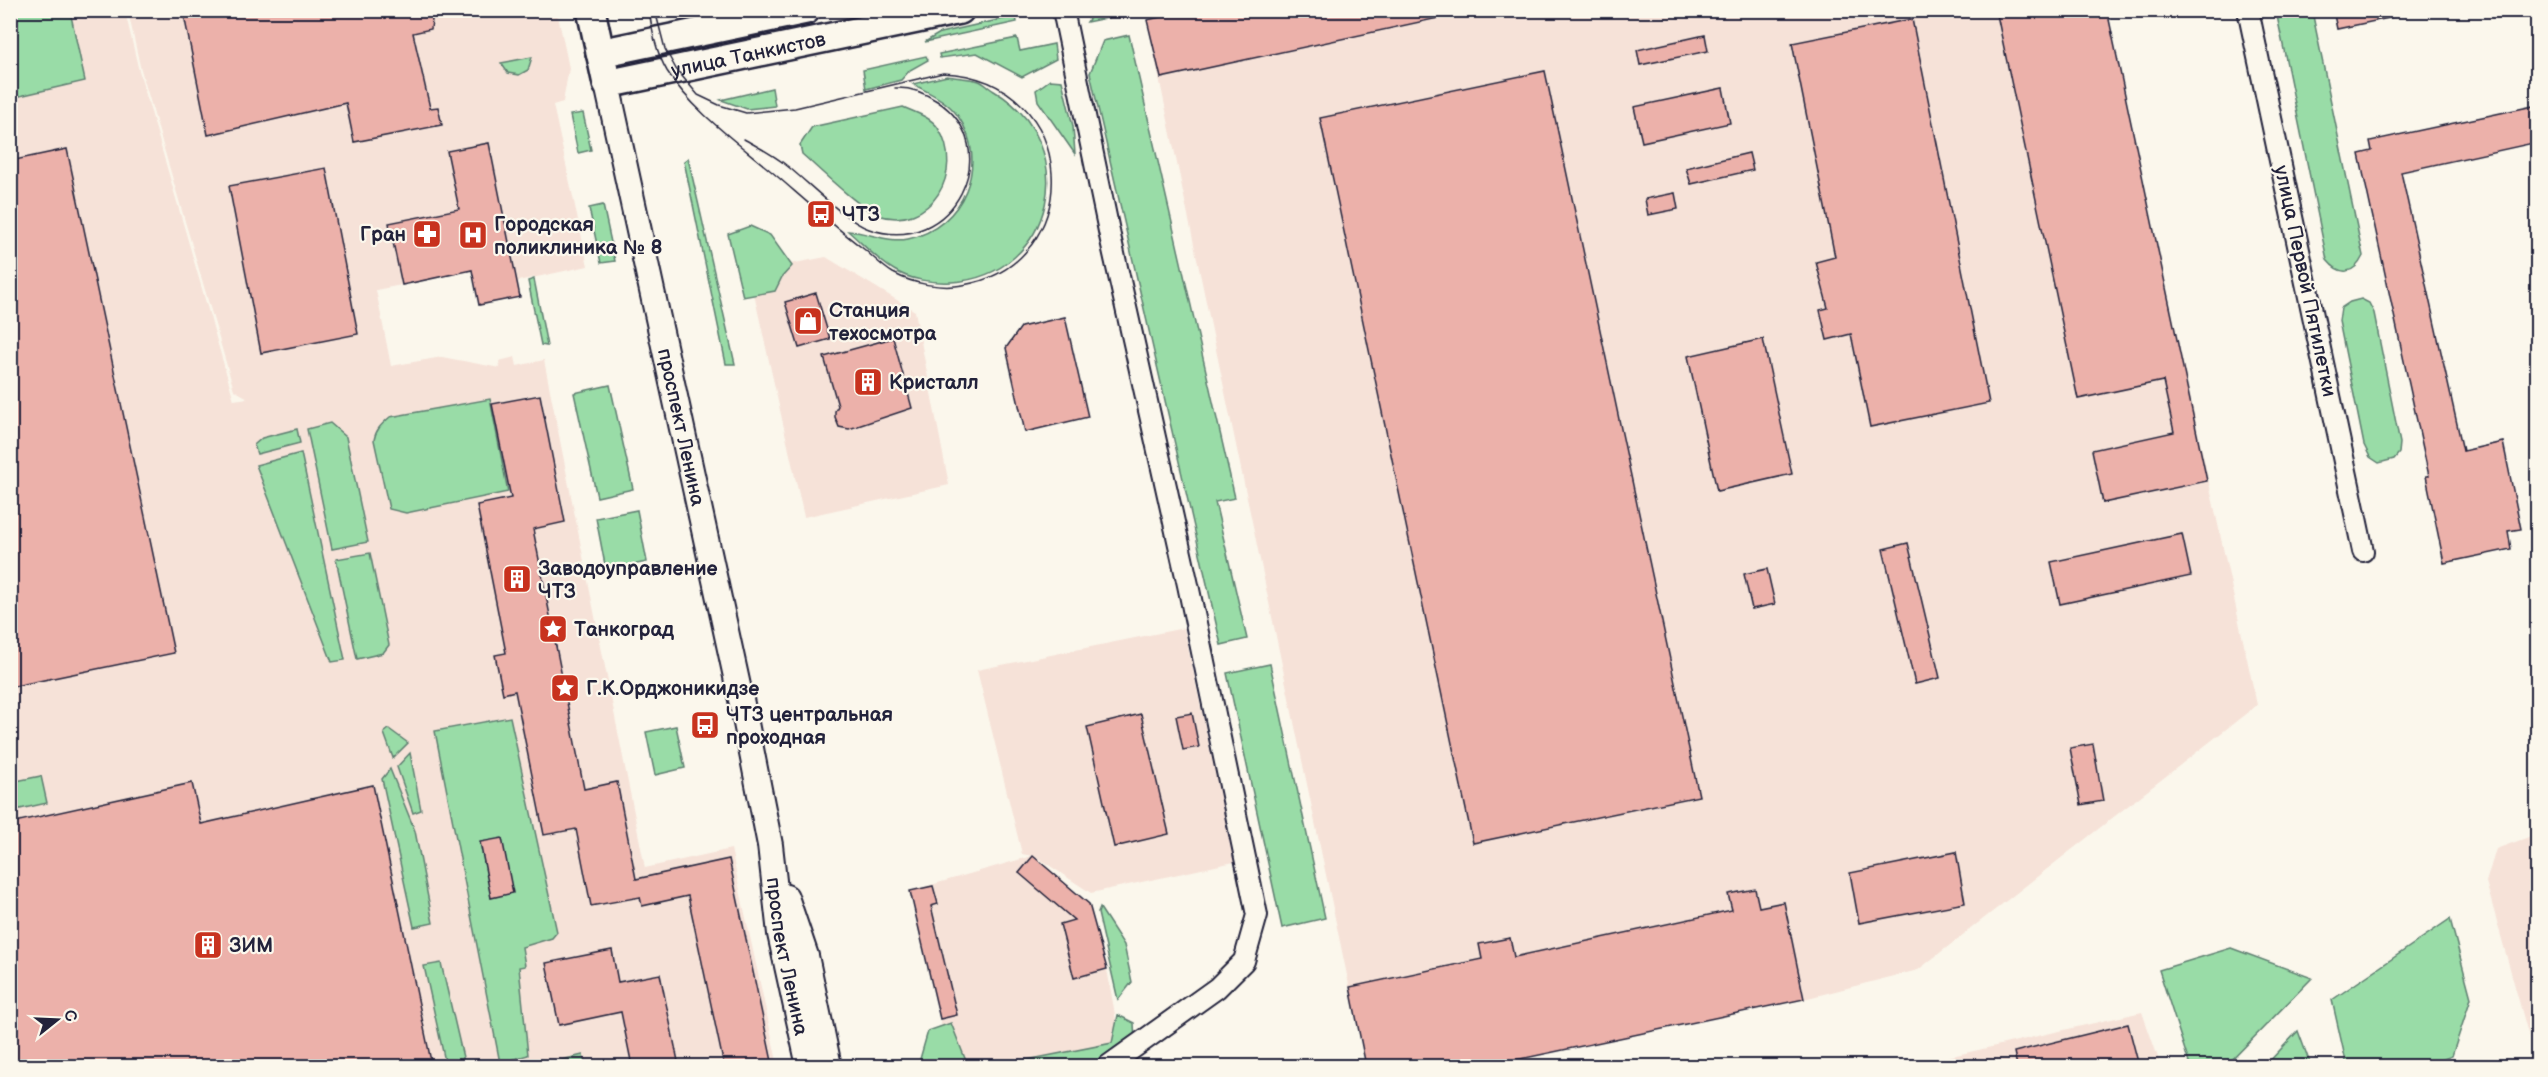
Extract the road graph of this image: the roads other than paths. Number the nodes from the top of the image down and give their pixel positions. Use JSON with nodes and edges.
{"nodes":[{"id":1,"x":591,"y":10,"type":"edge"},
{"id":2,"x":806,"y":10,"type":"edge"},
{"id":3,"x":960,"y":10,"type":"edge"},
{"id":4,"x":1063,"y":10,"type":"edge"},
{"id":5,"x":2248,"y":10,"type":"edge"},
{"id":6,"x":600,"y":53,"type":"junction"},
{"id":7,"x":607,"y":84,"type":"junction"},
{"id":8,"x":2363,"y":551,"type":"dead end"},
{"id":9,"x":795,"y":957,"type":"junction"},
{"id":10,"x":809,"y":1066,"type":"edge"},
{"id":11,"x":829,"y":1066,"type":"edge"},
{"id":12,"x":1108,"y":1066,"type":"edge"}],
"edges":[{"from":1,"to":6,"type":"main road","name":"проспект Ленина"},
{"from":2,"to":6,"type":"main road","name":"улица Танкистов"},
{"from":3,"to":7,"type":"main road","name":"улица Танкистов"},
{"from":4,"to":12,"type":"street"},
{"from":5,"to":8,"type":"street","name":"улица Первой Пятилетки"},
{"from":6,"to":7,"type":"main road","name":"проспект Ленина"},
{"from":7,"to":9,"type":"street","name":"проспект Ленина"},
{"from":9,"to":10,"type":"street","name":"проспект Ленина"},
{"from":9,"to":11,"type":"street","name":"проспект Ленина"}]}
